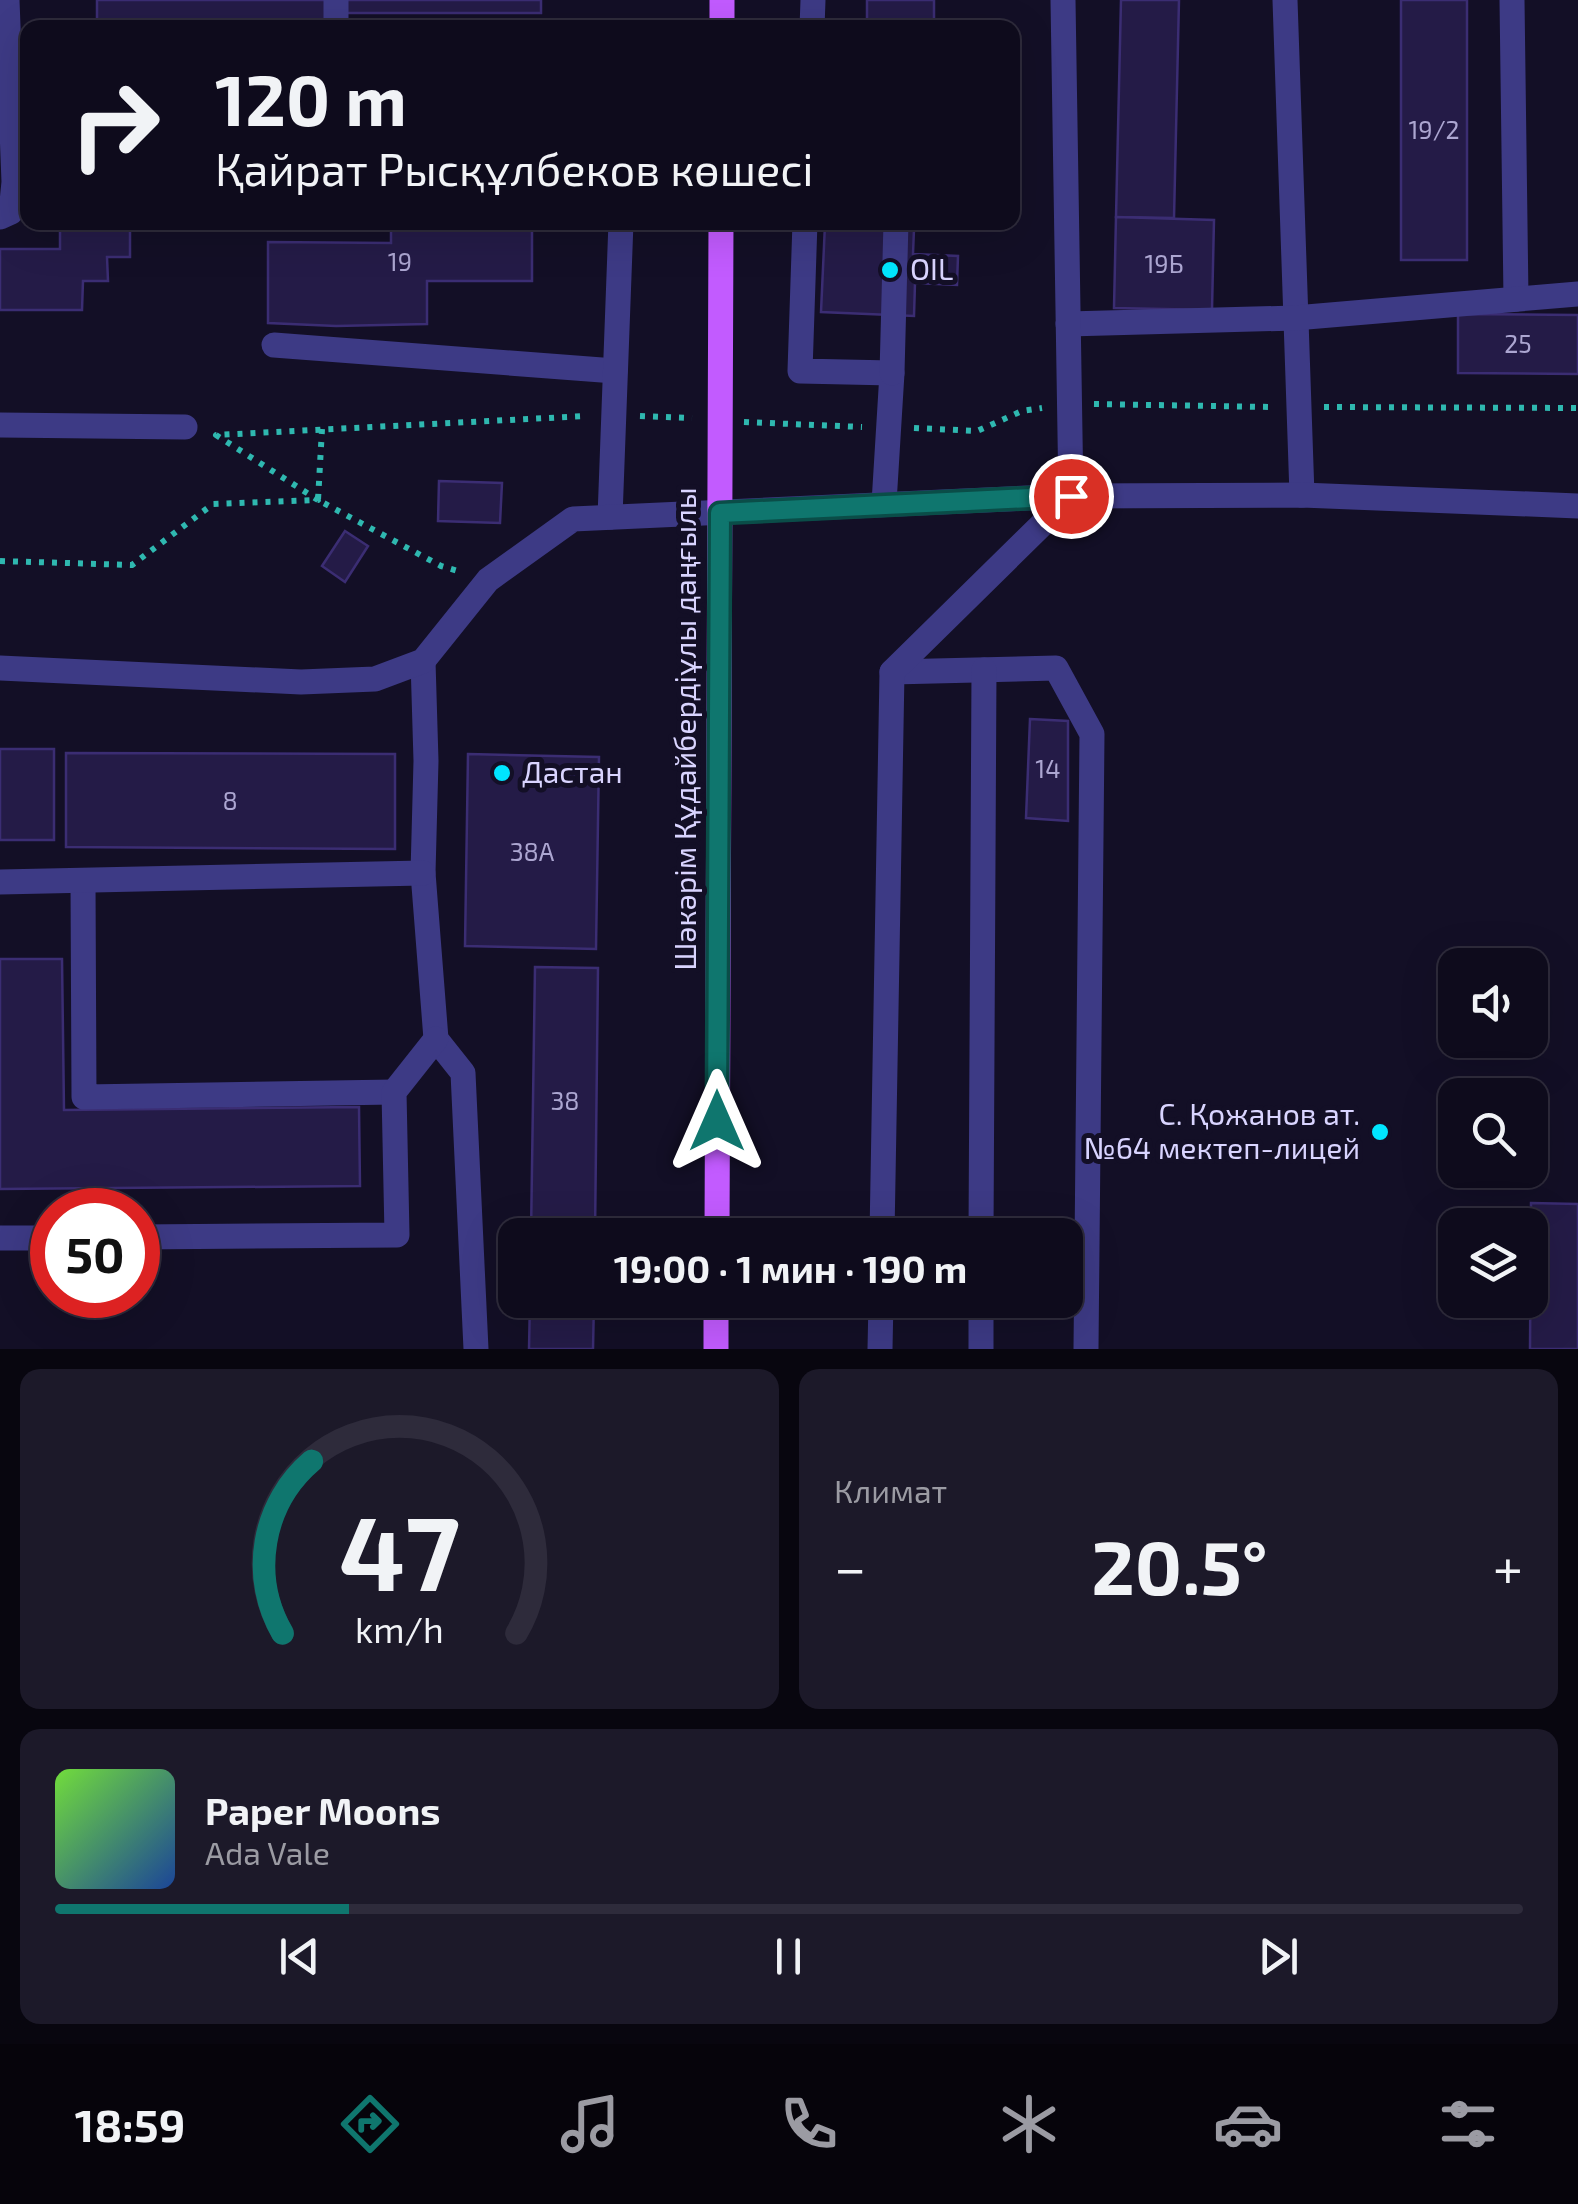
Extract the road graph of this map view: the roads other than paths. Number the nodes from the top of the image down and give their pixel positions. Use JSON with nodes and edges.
{"nodes":[{"id":1,"x":7,"y":0,"type":"edge"},
{"id":2,"x":1063,"y":0,"type":"edge"},
{"id":3,"x":1284,"y":0,"type":"edge"},
{"id":4,"x":1512,"y":0,"type":"edge"},
{"id":5,"x":0,"y":216,"type":"edge"},
{"id":6,"x":621,"y":230,"type":"edge"},
{"id":7,"x":721,"y":230,"type":"edge"},
{"id":8,"x":805,"y":230,"type":"edge"},
{"id":9,"x":896,"y":230,"type":"edge"},
{"id":10,"x":1578,"y":294,"type":"edge"},
{"id":11,"x":1516,"y":299,"type":"junction"},
{"id":12,"x":1296,"y":318,"type":"junction"},
{"id":13,"x":1068,"y":324,"type":"junction"},
{"id":14,"x":274,"y":345,"type":"dead end"},
{"id":15,"x":615,"y":370,"type":"junction"},
{"id":16,"x":892,"y":373,"type":"junction"},
{"id":17,"x":0,"y":424,"type":"edge"},
{"id":18,"x":185,"y":427,"type":"dead end"},
{"id":19,"x":1302,"y":495,"type":"junction"},
{"id":20,"x":1071,"y":496,"type":"junction"},
{"id":21,"x":884,"y":503,"type":"junction"},
{"id":22,"x":1578,"y":506,"type":"edge"},
{"id":23,"x":720,"y":513,"type":"junction"},
{"id":24,"x":610,"y":517,"type":"junction"},
{"id":25,"x":423,"y":661,"type":"junction"},
{"id":26,"x":0,"y":668,"type":"edge"},
{"id":27,"x":984,"y":670,"type":"junction"},
{"id":28,"x":892,"y":672,"type":"junction"},
{"id":29,"x":423,"y":873,"type":"junction"},
{"id":30,"x":82,"y":881,"type":"junction"},
{"id":31,"x":0,"y":882,"type":"edge"},
{"id":32,"x":436,"y":1039,"type":"junction"},
{"id":33,"x":394,"y":1092,"type":"junction"},
{"id":34,"x":717,"y":1218,"type":"edge"},
{"id":35,"x":882,"y":1218,"type":"edge"},
{"id":36,"x":981,"y":1218,"type":"edge"},
{"id":37,"x":160,"y":1237,"type":"edge"},
{"id":38,"x":0,"y":1238,"type":"edge"},
{"id":39,"x":30,"y":1238,"type":"edge"},
{"id":40,"x":716,"y":1318,"type":"edge"},
{"id":41,"x":881,"y":1318,"type":"edge"},
{"id":42,"x":981,"y":1318,"type":"edge"},
{"id":43,"x":476,"y":1349,"type":"edge"},
{"id":44,"x":716,"y":1349,"type":"edge"},
{"id":45,"x":880,"y":1349,"type":"edge"},
{"id":46,"x":981,"y":1349,"type":"edge"},
{"id":47,"x":1086,"y":1349,"type":"edge"}],
"edges":[{"from":1,"to":5,"type":"street"},
{"from":2,"to":13,"type":"street"},
{"from":3,"to":12,"type":"street"},
{"from":4,"to":11,"type":"street"},
{"from":6,"to":15,"type":"street"},
{"from":7,"to":23,"type":"main road","name":"Шәкәрім Құдайбердіұлы даңғылы"},
{"from":8,"to":16,"type":"street"},
{"from":9,"to":16,"type":"street"},
{"from":10,"to":11,"type":"street"},
{"from":11,"to":12,"type":"street"},
{"from":12,"to":13,"type":"street"},
{"from":12,"to":19,"type":"street"},
{"from":13,"to":20,"type":"street"},
{"from":14,"to":15,"type":"street"},
{"from":15,"to":24,"type":"street"},
{"from":16,"to":21,"type":"street"},
{"from":17,"to":18,"type":"street"},
{"from":19,"to":20,"type":"street"},
{"from":19,"to":22,"type":"street"},
{"from":20,"to":21,"type":"street"},
{"from":20,"to":28,"type":"street"},
{"from":21,"to":23,"type":"street"},
{"from":23,"to":24,"type":"street"},
{"from":23,"to":34,"type":"main road","name":"Шәкәрім Құдайбердіұлы даңғылы"},
{"from":24,"to":25,"type":"street"},
{"from":25,"to":26,"type":"street"},
{"from":25,"to":29,"type":"street"},
{"from":27,"to":28,"type":"street"},
{"from":27,"to":36,"type":"street"},
{"from":27,"to":47,"type":"street"},
{"from":28,"to":35,"type":"street"},
{"from":29,"to":30,"type":"street"},
{"from":29,"to":32,"type":"street"},
{"from":30,"to":31,"type":"street"},
{"from":30,"to":33,"type":"street"},
{"from":32,"to":33,"type":"street"},
{"from":32,"to":43,"type":"street"},
{"from":33,"to":37,"type":"street"},
{"from":38,"to":39,"type":"street"},
{"from":40,"to":44,"type":"main road"},
{"from":41,"to":45,"type":"street"},
{"from":42,"to":46,"type":"street"}]}
